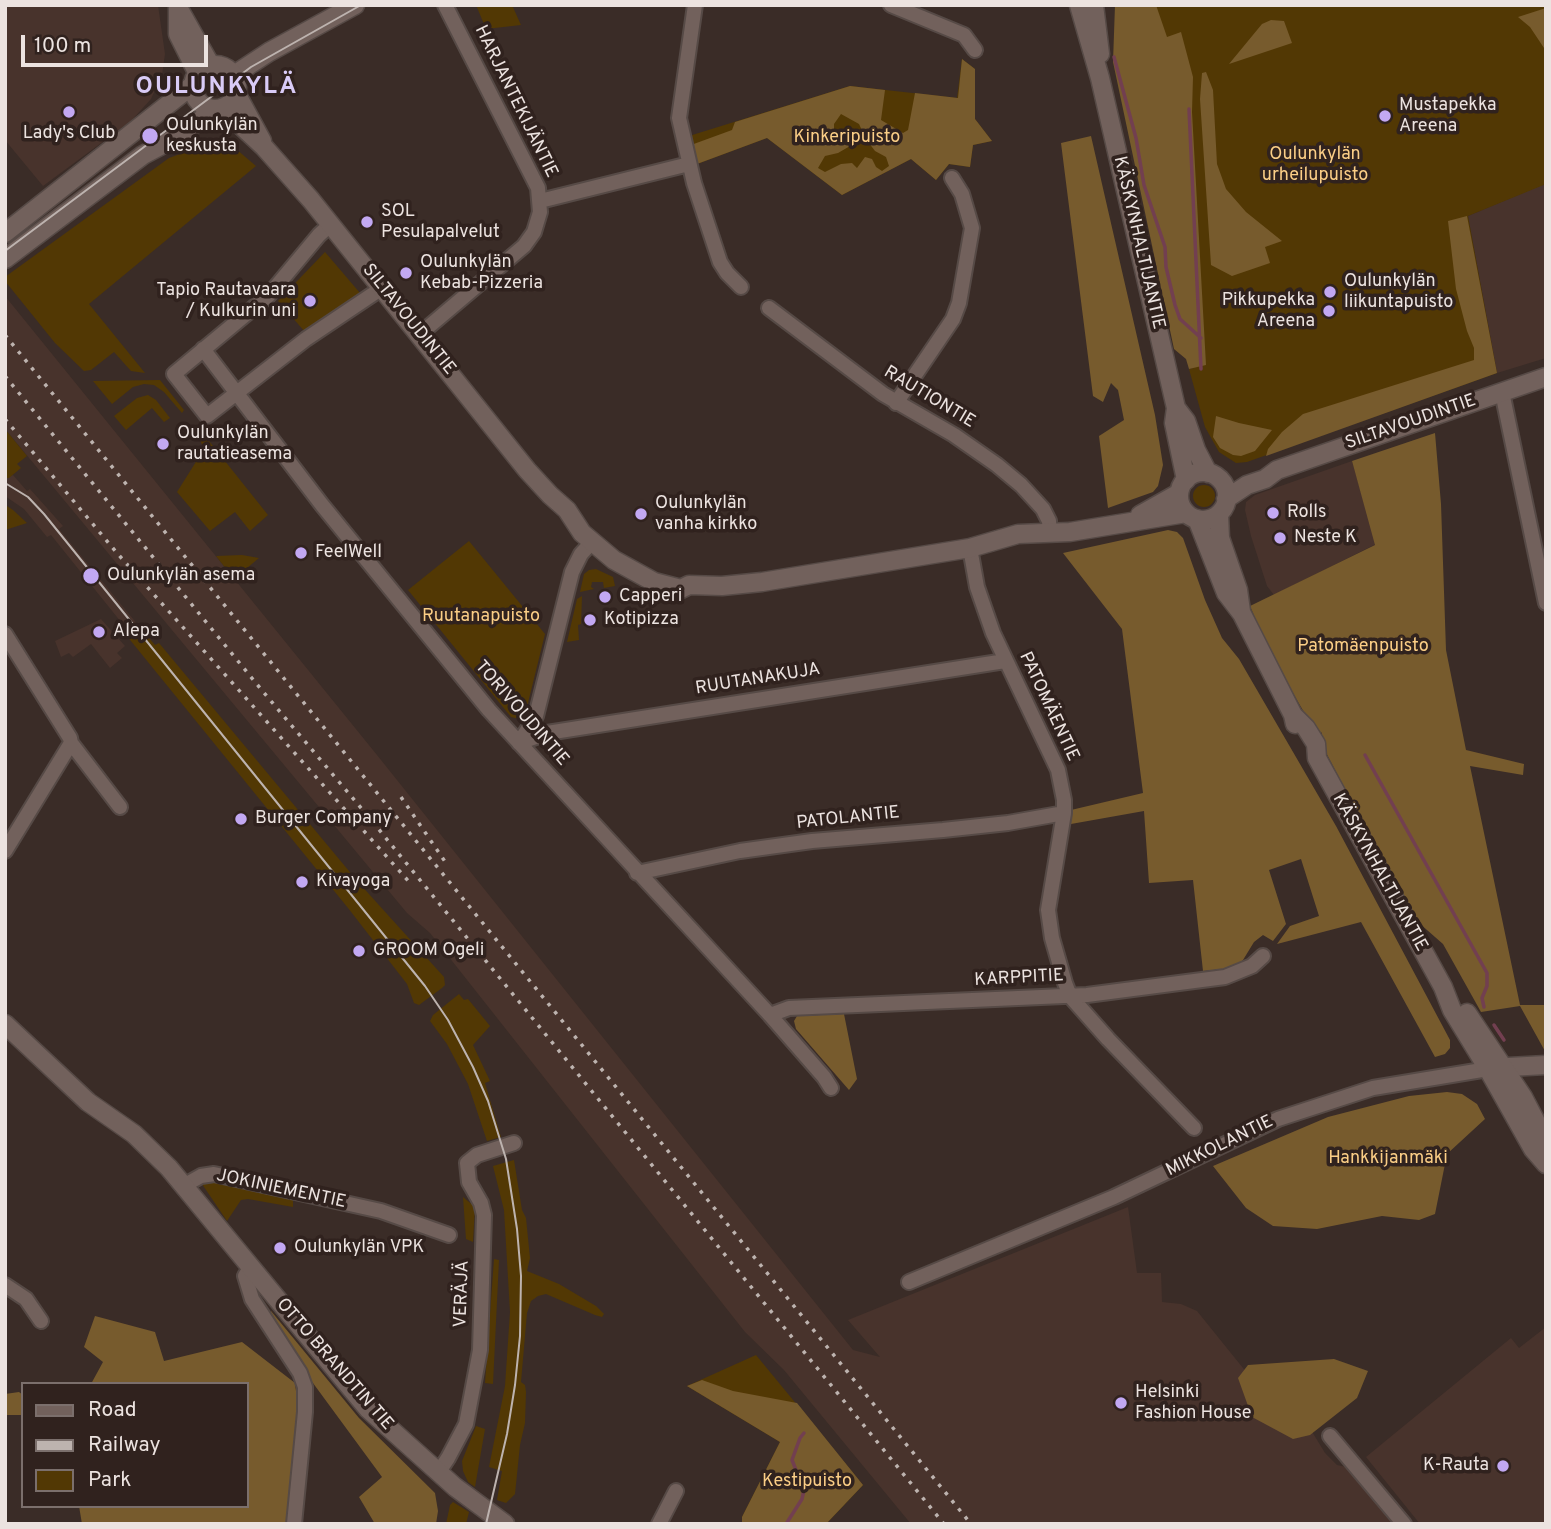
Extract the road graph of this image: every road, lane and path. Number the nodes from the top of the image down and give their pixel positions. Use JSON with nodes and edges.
{"nodes":[{"id":1,"x":355,"y":5,"type":"edge"},
{"id":2,"x":445,"y":5,"type":"edge"},
{"id":3,"x":695,"y":5,"type":"edge"},
{"id":4,"x":891,"y":5,"type":"edge"},
{"id":5,"x":1079,"y":5,"type":"edge"},
{"id":6,"x":1094,"y":5,"type":"edge"},
{"id":7,"x":178,"y":7,"type":"edge"},
{"id":8,"x":975,"y":50,"type":"dead end"},
{"id":9,"x":201,"y":75,"type":"junction"},
{"id":10,"x":1100,"y":79,"type":"junction"},
{"id":11,"x":235,"y":84,"type":"junction"},
{"id":12,"x":219,"y":109,"type":"junction"},
{"id":13,"x":264,"y":147,"type":"junction"},
{"id":14,"x":689,"y":164,"type":"junction"},
{"id":15,"x":952,"y":178,"type":"dead end"},
{"id":16,"x":540,"y":201,"type":"junction"},
{"id":17,"x":331,"y":224,"type":"junction"},
{"id":18,"x":5,"y":233,"type":"edge"},
{"id":19,"x":5,"y":259,"type":"edge"},
{"id":20,"x":741,"y":287,"type":"dead end"},
{"id":21,"x":382,"y":288,"type":"junction"},
{"id":22,"x":769,"y":308,"type":"dead end"},
{"id":23,"x":420,"y":334,"type":"junction"},
{"id":24,"x":203,"y":349,"type":"junction"},
{"id":25,"x":1546,"y":377,"type":"edge"},
{"id":26,"x":1502,"y":392,"type":"junction"},
{"id":27,"x":237,"y":394,"type":"junction"},
{"id":28,"x":896,"y":403,"type":"junction"},
{"id":29,"x":1176,"y":408,"type":"junction"},
{"id":30,"x":1183,"y":486,"type":"junction"},
{"id":31,"x":1218,"y":492,"type":"junction"},
{"id":32,"x":1191,"y":516,"type":"junction"},
{"id":33,"x":1133,"y":520,"type":"junction"},
{"id":34,"x":1050,"y":534,"type":"junction"},
{"id":35,"x":587,"y":537,"type":"junction"},
{"id":36,"x":970,"y":548,"type":"junction"},
{"id":37,"x":1546,"y":603,"type":"edge"},
{"id":38,"x":1242,"y":614,"type":"junction"},
{"id":39,"x":5,"y":634,"type":"edge"},
{"id":40,"x":1005,"y":661,"type":"junction"},
{"id":41,"x":71,"y":743,"type":"junction"},
{"id":42,"x":519,"y":743,"type":"junction"},
{"id":43,"x":120,"y":807,"type":"dead end"},
{"id":44,"x":1064,"y":813,"type":"junction"},
{"id":45,"x":5,"y":851,"type":"edge"},
{"id":46,"x":637,"y":873,"type":"junction"},
{"id":47,"x":1263,"y":956,"type":"dead end"},
{"id":48,"x":1070,"y":996,"type":"junction"},
{"id":49,"x":770,"y":1015,"type":"junction"},
{"id":50,"x":5,"y":1024,"type":"edge"},
{"id":51,"x":1546,"y":1065,"type":"edge"},
{"id":52,"x":1496,"y":1068,"type":"junction"},
{"id":53,"x":831,"y":1088,"type":"dead end"},
{"id":54,"x":1194,"y":1128,"type":"dead end"},
{"id":55,"x":1546,"y":1141,"type":"edge"},
{"id":56,"x":514,"y":1143,"type":"dead end"},
{"id":57,"x":1546,"y":1164,"type":"edge"},
{"id":58,"x":185,"y":1185,"type":"junction"},
{"id":59,"x":449,"y":1236,"type":"dead end"},
{"id":60,"x":250,"y":1268,"type":"junction"},
{"id":61,"x":909,"y":1282,"type":"dead end"},
{"id":62,"x":5,"y":1285,"type":"edge"},
{"id":63,"x":41,"y":1321,"type":"dead end"},
{"id":64,"x":1330,"y":1436,"type":"dead end"},
{"id":65,"x":438,"y":1473,"type":"junction"},
{"id":66,"x":677,"y":1491,"type":"dead end"},
{"id":67,"x":294,"y":1524,"type":"edge"},
{"id":68,"x":505,"y":1524,"type":"edge"},
{"id":69,"x":659,"y":1524,"type":"edge"},
{"id":70,"x":1404,"y":1524,"type":"edge"}],
"edges":[{"from":1,"to":11,"type":"main road"},
{"from":2,"to":16,"type":"street","name":"HARJANTEKIJÄNTIE"},
{"from":3,"to":14,"type":"street"},
{"from":4,"to":8,"type":"street"},
{"from":5,"to":10,"type":"main road","name":"KÄSKYNHALTIJANTIE"},
{"from":6,"to":10,"type":"main road","name":"KÄSKYNHALTIJANTIE"},
{"from":7,"to":9,"type":"main road"},
{"from":9,"to":11,"type":"main road"},
{"from":9,"to":12,"type":"main road"},
{"from":9,"to":18,"type":"main road"},
{"from":10,"to":29,"type":"main road","name":"KÄSKYNHALTIJANTIE"},
{"from":11,"to":12,"type":"main road"},
{"from":11,"to":13,"type":"main road","name":"SILTAVOUDINTIE"},
{"from":12,"to":13,"type":"main road","name":"SILTAVOUDINTIE"},
{"from":12,"to":19,"type":"main road"},
{"from":13,"to":17,"type":"main road","name":"SILTAVOUDINTIE"},
{"from":14,"to":16,"type":"street"},
{"from":14,"to":20,"type":"street"},
{"from":15,"to":28,"type":"street"},
{"from":16,"to":23,"type":"street","name":"HARJANTEKIJÄNTIE"},
{"from":17,"to":21,"type":"main road","name":"SILTAVOUDINTIE"},
{"from":17,"to":24,"type":"street"},
{"from":21,"to":23,"type":"main road","name":"SILTAVOUDINTIE"},
{"from":21,"to":27,"type":"street"},
{"from":22,"to":28,"type":"street","name":"RAUTIONTIE"},
{"from":23,"to":35,"type":"main road","name":"SILTAVOUDINTIE"},
{"from":24,"to":27,"type":"street","name":"TORIVOUDINTIE"},
{"from":24,"to":27,"type":"street"},
{"from":25,"to":26,"type":"main road","name":"SILTAVOUDINTIE"},
{"from":26,"to":31,"type":"main road","name":"SILTAVOUDINTIE"},
{"from":26,"to":37,"type":"street"},
{"from":27,"to":42,"type":"street","name":"TORIVOUDINTIE"},
{"from":28,"to":34,"type":"street","name":"RAUTIONTIE"},
{"from":29,"to":30,"type":"main road","name":"KÄSKYNHALTIJANTIE"},
{"from":29,"to":31,"type":"main road","name":"KÄSKYNHALTIJANTIE"},
{"from":30,"to":31,"type":"main road"},
{"from":30,"to":32,"type":"main road"},
{"from":30,"to":33,"type":"main road","name":"SILTAVOUDINTIE"},
{"from":31,"to":32,"type":"main road"},
{"from":31,"to":38,"type":"main road","name":"KÄSKYNHALTIJANTIE"},
{"from":32,"to":33,"type":"main road","name":"SILTAVOUDINTIE"},
{"from":32,"to":38,"type":"main road","name":"KÄSKYNHALTIJANTIE"},
{"from":33,"to":34,"type":"main road","name":"SILTAVOUDINTIE"},
{"from":34,"to":36,"type":"main road","name":"SILTAVOUDINTIE"},
{"from":35,"to":36,"type":"main road","name":"SILTAVOUDINTIE"},
{"from":35,"to":42,"type":"street"},
{"from":36,"to":40,"type":"street","name":"PATOMÄENTIE"},
{"from":38,"to":52,"type":"main road","name":"KÄSKYNHALTIJANTIE"},
{"from":39,"to":41,"type":"street"},
{"from":40,"to":42,"type":"street","name":"RUUTANAKUJA"},
{"from":40,"to":44,"type":"street","name":"PATOMÄENTIE"},
{"from":41,"to":43,"type":"street"},
{"from":41,"to":45,"type":"street"},
{"from":42,"to":46,"type":"street","name":"TORIVOUDINTIE"},
{"from":44,"to":46,"type":"street","name":"PATOLANTIE"},
{"from":44,"to":48,"type":"street","name":"PATOMÄENTIE"},
{"from":46,"to":49,"type":"street","name":"TORIVOUDINTIE"},
{"from":47,"to":48,"type":"street","name":"KARPPITIE"},
{"from":48,"to":49,"type":"street","name":"KARPPITIE"},
{"from":48,"to":54,"type":"street","name":"PATOMÄENTIE"},
{"from":49,"to":53,"type":"street","name":"TORIVOUDINTIE"},
{"from":50,"to":58,"type":"main road"},
{"from":51,"to":52,"type":"main road","name":"MIKKOLANTIE"},
{"from":52,"to":55,"type":"main road","name":"KÄSKYNHALTIJANTIE"},
{"from":52,"to":57,"type":"main road","name":"KÄSKYNHALTIJANTIE"},
{"from":52,"to":61,"type":"street","name":"MIKKOLANTIE"},
{"from":56,"to":65,"type":"street","name":"VERÄJÄ"},
{"from":58,"to":59,"type":"street","name":"JOKINIEMENTIE"},
{"from":58,"to":60,"type":"main road","name":"OTTO BRANDTIN TIE"},
{"from":60,"to":65,"type":"main road","name":"OTTO BRANDTIN TIE"},
{"from":60,"to":67,"type":"street"},
{"from":62,"to":63,"type":"street"},
{"from":64,"to":70,"type":"street"},
{"from":65,"to":68,"type":"main road","name":"OTTO BRANDTIN TIE"},
{"from":66,"to":69,"type":"street"}]}
